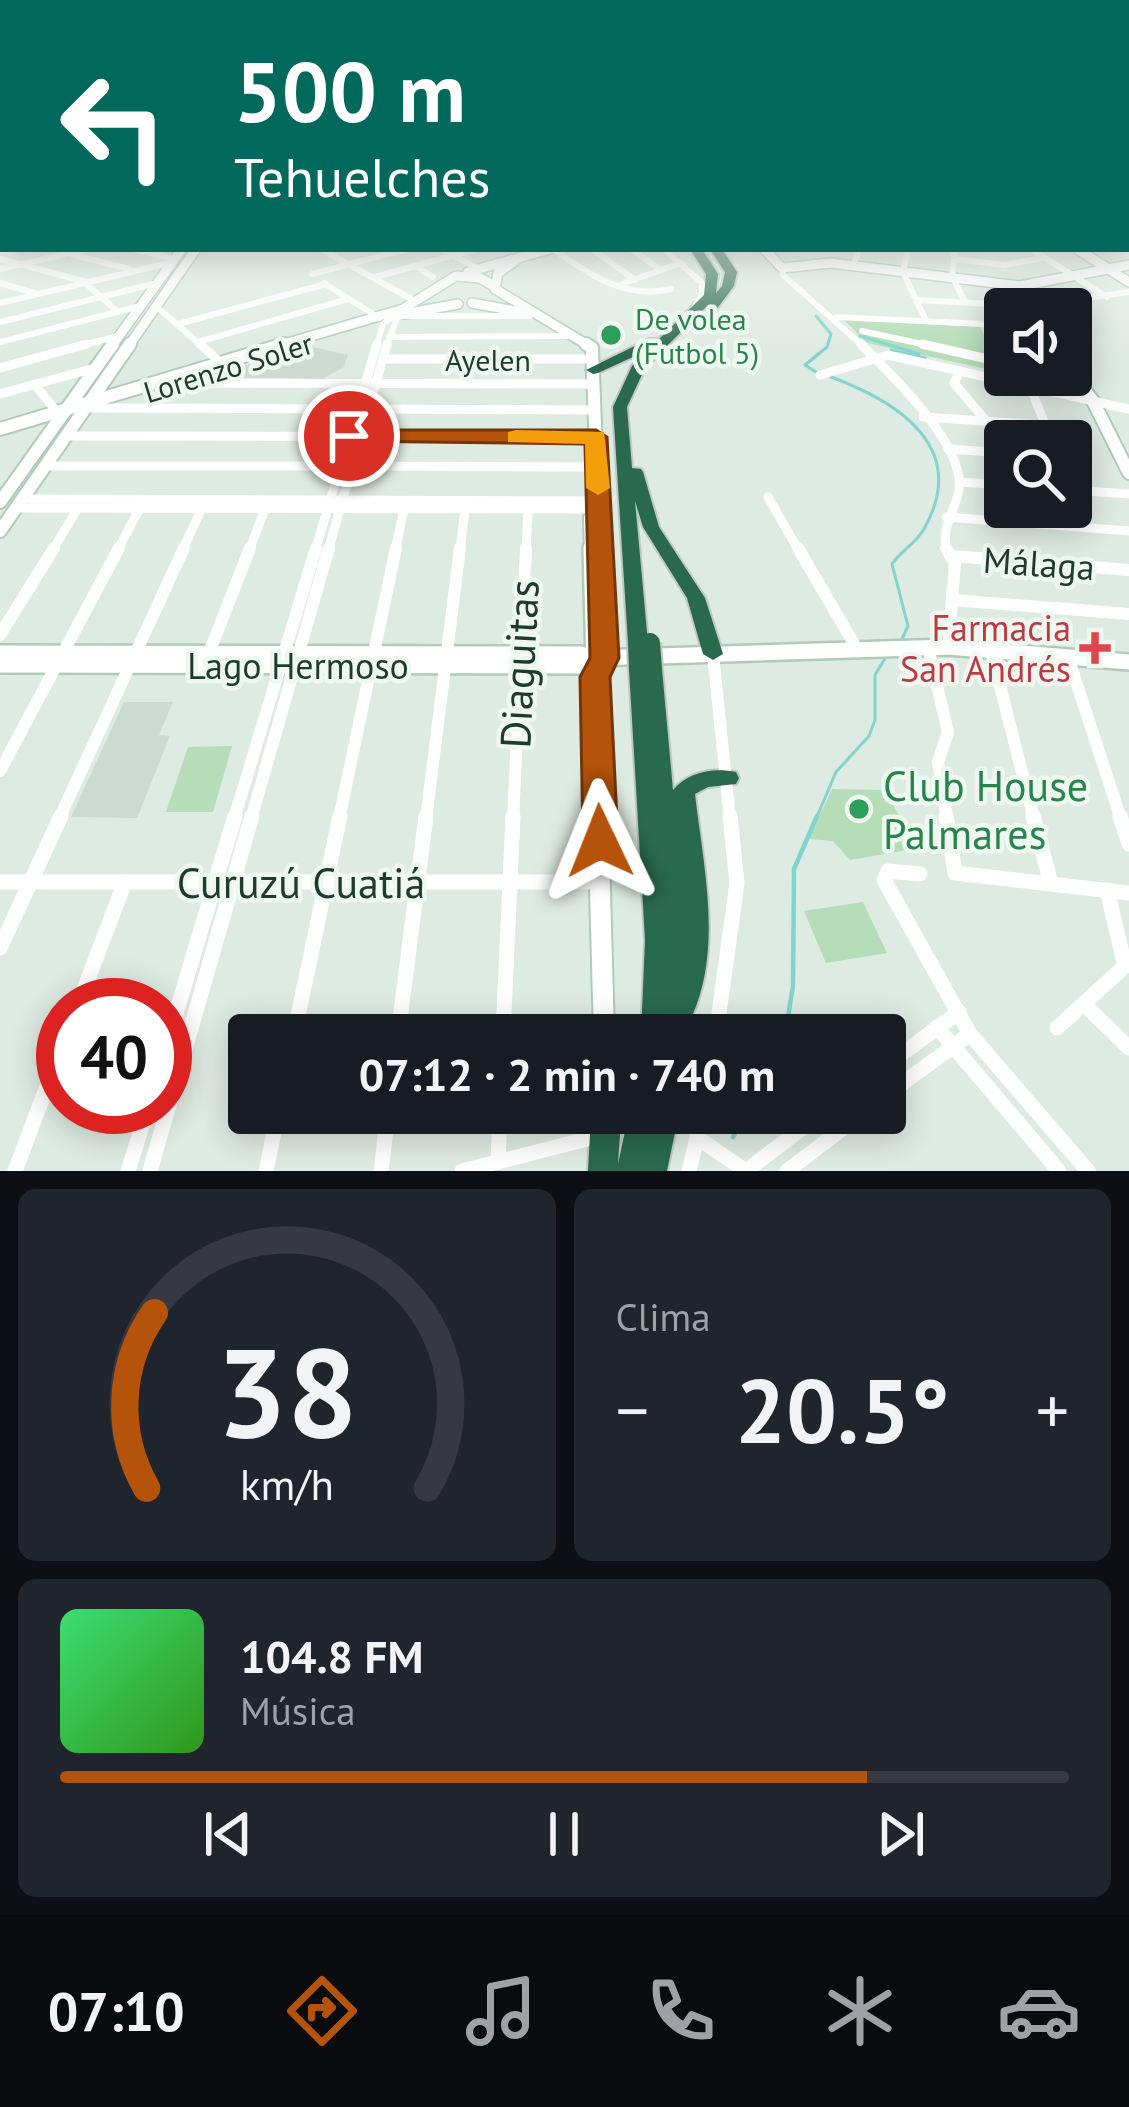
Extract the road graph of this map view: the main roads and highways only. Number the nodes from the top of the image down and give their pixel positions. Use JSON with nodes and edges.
{"nodes":[{"id":1,"x":701,"y":252,"type":"edge"},
{"id":2,"x":718,"y":252,"type":"edge"},
{"id":3,"x":682,"y":256,"type":"edge"},
{"id":4,"x":700,"y":312,"type":"junction"},
{"id":5,"x":590,"y":369,"type":"road end"},
{"id":6,"x":635,"y":472,"type":"junction"},
{"id":7,"x":644,"y":643,"type":"junction"},
{"id":8,"x":713,"y":654,"type":"road end"},
{"id":9,"x":646,"y":669,"type":"junction"},
{"id":10,"x":728,"y":778,"type":"road end"},
{"id":11,"x":656,"y":1014,"type":"edge"},
{"id":12,"x":676,"y":1014,"type":"edge"},
{"id":13,"x":681,"y":1014,"type":"edge"},
{"id":14,"x":605,"y":1134,"type":"edge"},
{"id":15,"x":639,"y":1134,"type":"edge"},
{"id":16,"x":660,"y":1134,"type":"edge"},
{"id":17,"x":603,"y":1171,"type":"edge"},
{"id":18,"x":632,"y":1171,"type":"edge"},
{"id":19,"x":652,"y":1171,"type":"edge"}],
"edges":[{"from":1,"to":4,"type":"highway"},
{"from":2,"to":4,"type":"highway"},
{"from":3,"to":4,"type":"highway"},
{"from":4,"to":5,"type":"highway"},
{"from":4,"to":6,"type":"highway"},
{"from":4,"to":7,"type":"highway"},
{"from":6,"to":7,"type":"highway"},
{"from":6,"to":8,"type":"highway"},
{"from":7,"to":9,"type":"highway","bridge":true},
{"from":9,"to":11,"type":"highway"},
{"from":9,"to":12,"type":"highway"},
{"from":10,"to":13,"type":"highway"},
{"from":14,"to":17,"type":"highway"},
{"from":15,"to":18,"type":"highway"},
{"from":16,"to":19,"type":"highway"}]}
